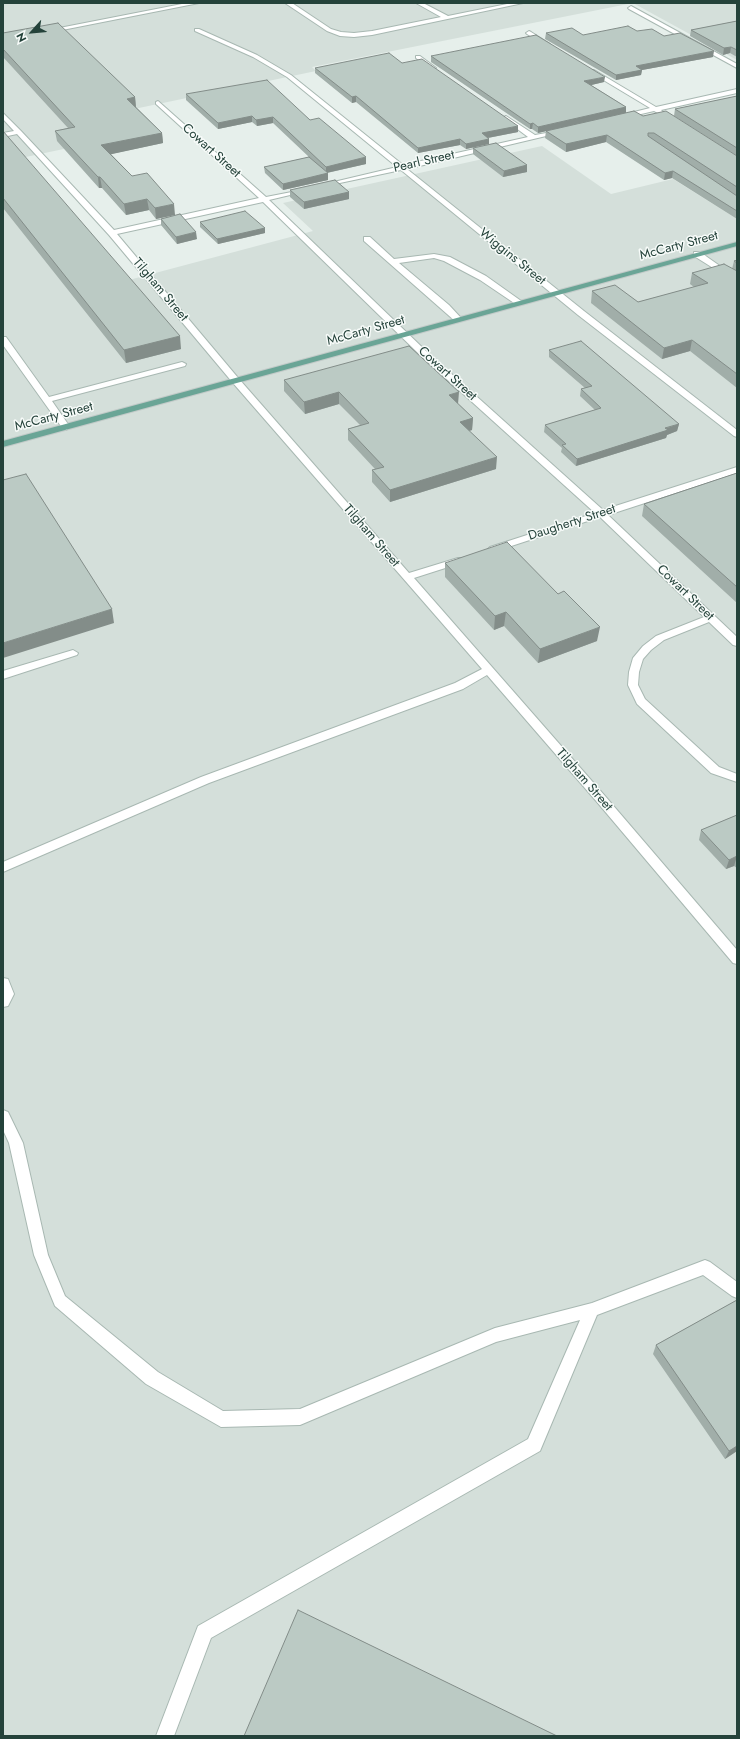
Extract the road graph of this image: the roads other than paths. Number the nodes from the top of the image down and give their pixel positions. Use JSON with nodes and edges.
{"nodes":[{"id":1,"x":196,"y":3,"type":"edge"},
{"id":2,"x":288,"y":3,"type":"edge"},
{"id":3,"x":419,"y":3,"type":"edge"},
{"id":4,"x":520,"y":3,"type":"edge"},
{"id":5,"x":631,"y":8,"type":"dead end"},
{"id":6,"x":447,"y":18,"type":"junction"},
{"id":7,"x":197,"y":30,"type":"dead end"},
{"id":8,"x":42,"y":32,"type":"edge"},
{"id":9,"x":529,"y":33,"type":"dead end"},
{"id":10,"x":555,"y":49,"type":"edge"},
{"id":11,"x":418,"y":57,"type":"dead end"},
{"id":12,"x":737,"y":66,"type":"edge"},
{"id":13,"x":588,"y":68,"type":"edge"},
{"id":14,"x":437,"y":70,"type":"edge"},
{"id":15,"x":737,"y":91,"type":"edge"},
{"id":16,"x":158,"y":103,"type":"dead end"},
{"id":17,"x":656,"y":109,"type":"junction"},
{"id":18,"x":500,"y":114,"type":"edge"},
{"id":19,"x":3,"y":115,"type":"edge"},
{"id":20,"x":664,"y":115,"type":"edge"},
{"id":21,"x":617,"y":118,"type":"edge"},
{"id":22,"x":571,"y":128,"type":"edge"},
{"id":23,"x":19,"y":132,"type":"junction"},
{"id":24,"x":3,"y":135,"type":"edge"},
{"id":25,"x":533,"y":137,"type":"junction"},
{"id":26,"x":402,"y":168,"type":"junction"},
{"id":27,"x":318,"y":187,"type":"edge"},
{"id":28,"x":310,"y":189,"type":"edge"},
{"id":29,"x":264,"y":200,"type":"junction"},
{"id":30,"x":112,"y":233,"type":"junction"},
{"id":31,"x":366,"y":239,"type":"dead end"},
{"id":32,"x":737,"y":244,"type":"edge"},
{"id":33,"x":697,"y":254,"type":"junction"},
{"id":34,"x":393,"y":261,"type":"junction"},
{"id":35,"x":737,"y":281,"type":"edge"},
{"id":36,"x":558,"y":293,"type":"junction"},
{"id":37,"x":520,"y":303,"type":"junction"},
{"id":38,"x":458,"y":320,"type":"junction"},
{"id":39,"x":404,"y":334,"type":"junction"},
{"id":40,"x":3,"y":339,"type":"edge"},
{"id":41,"x":182,"y":364,"type":"dead end"},
{"id":42,"x":236,"y":381,"type":"junction"},
{"id":43,"x":47,"y":400,"type":"junction"},
{"id":44,"x":66,"y":427,"type":"junction"},
{"id":45,"x":737,"y":434,"type":"edge"},
{"id":46,"x":3,"y":444,"type":"edge"},
{"id":47,"x":737,"y":470,"type":"edge"},
{"id":48,"x":602,"y":513,"type":"junction"},
{"id":49,"x":486,"y":551,"type":"edge"},
{"id":50,"x":472,"y":556,"type":"edge"},
{"id":51,"x":407,"y":578,"type":"junction"},
{"id":52,"x":711,"y":618,"type":"junction"},
{"id":53,"x":737,"y":643,"type":"edge"},
{"id":54,"x":73,"y":653,"type":"dead end"},
{"id":55,"x":489,"y":670,"type":"junction"},
{"id":56,"x":3,"y":675,"type":"edge"},
{"id":57,"x":737,"y":778,"type":"edge"},
{"id":58,"x":3,"y":867,"type":"edge"},
{"id":59,"x":736,"y":957,"type":"edge"},
{"id":60,"x":3,"y":983,"type":"edge"},
{"id":61,"x":3,"y":1002,"type":"edge"},
{"id":62,"x":3,"y":1116,"type":"edge"},
{"id":63,"x":737,"y":1291,"type":"edge"},
{"id":64,"x":592,"y":1310,"type":"junction"},
{"id":65,"x":165,"y":1736,"type":"edge"}],
"edges":[{"from":1,"to":8,"type":"street"},
{"from":2,"to":6,"type":"street"},
{"from":3,"to":6,"type":"street"},
{"from":4,"to":6,"type":"street"},
{"from":5,"to":12,"type":"street"},
{"from":7,"to":26,"type":"street","name":"Wiggins Street"},
{"from":9,"to":10,"type":"street"},
{"from":11,"to":14,"type":"street"},
{"from":13,"to":17,"type":"street"},
{"from":15,"to":17,"type":"street"},
{"from":16,"to":29,"type":"street","name":"Cowart Street"},
{"from":17,"to":20,"type":"street"},
{"from":17,"to":21,"type":"street"},
{"from":18,"to":25,"type":"street"},
{"from":19,"to":23,"type":"street","name":"Tilgham Street"},
{"from":22,"to":25,"type":"street","name":"Pearl Street"},
{"from":23,"to":24,"type":"street"},
{"from":23,"to":30,"type":"street","name":"Tilgham Street"},
{"from":25,"to":26,"type":"street","name":"Pearl Street"},
{"from":26,"to":27,"type":"street","name":"Pearl Street"},
{"from":26,"to":36,"type":"street","name":"Wiggins Street"},
{"from":28,"to":29,"type":"street"},
{"from":29,"to":30,"type":"street"},
{"from":29,"to":39,"type":"street","name":"Cowart Street"},
{"from":30,"to":42,"type":"street","name":"Tilgham Street"},
{"from":31,"to":34,"type":"street"},
{"from":32,"to":33,"type":"main road","name":"McCarty Street"},
{"from":33,"to":35,"type":"street"},
{"from":33,"to":36,"type":"main road","name":"McCarty Street"},
{"from":34,"to":37,"type":"street"},
{"from":34,"to":38,"type":"street"},
{"from":36,"to":37,"type":"main road","name":"McCarty Street"},
{"from":36,"to":45,"type":"street","name":"Wiggins Street"},
{"from":37,"to":38,"type":"main road","name":"McCarty Street"},
{"from":38,"to":39,"type":"main road","name":"McCarty Street"},
{"from":39,"to":42,"type":"main road","name":"McCarty Street"},
{"from":39,"to":48,"type":"street","name":"Cowart Street"},
{"from":40,"to":43,"type":"street"},
{"from":41,"to":43,"type":"street"},
{"from":42,"to":44,"type":"main road","name":"McCarty Street"},
{"from":42,"to":51,"type":"street","name":"Tilgham Street"},
{"from":43,"to":44,"type":"street"},
{"from":44,"to":46,"type":"main road","name":"McCarty Street"},
{"from":47,"to":48,"type":"street","name":"Daugherty Street"},
{"from":48,"to":49,"type":"street","name":"Daugherty Street"},
{"from":48,"to":52,"type":"street","name":"Cowart Street"},
{"from":50,"to":51,"type":"street"},
{"from":51,"to":55,"type":"street","name":"Tilgham Street"},
{"from":52,"to":53,"type":"street","name":"Cowart Street"},
{"from":52,"to":57,"type":"street"},
{"from":54,"to":56,"type":"street"},
{"from":55,"to":58,"type":"street"},
{"from":55,"to":59,"type":"street","name":"Tilgham Street"},
{"from":60,"to":61,"type":"street"},
{"from":62,"to":64,"type":"street"},
{"from":63,"to":64,"type":"street"},
{"from":64,"to":65,"type":"street"}]}
